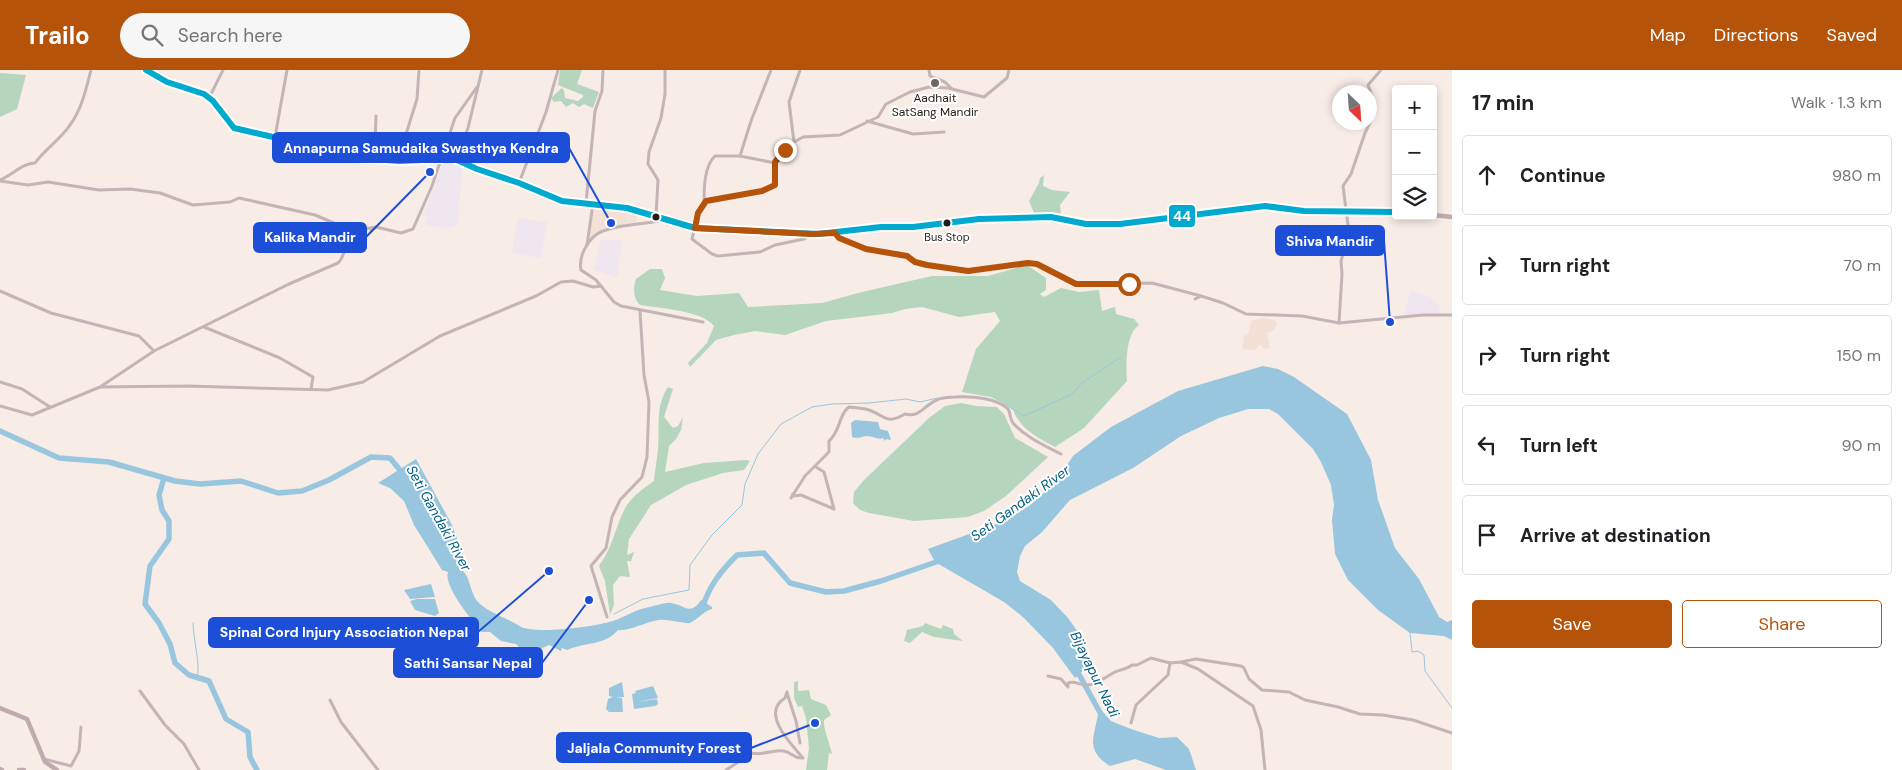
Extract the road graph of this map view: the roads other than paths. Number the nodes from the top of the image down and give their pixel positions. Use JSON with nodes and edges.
{"nodes":[{"id":1,"x":90,"y":70,"type":"edge"},
{"id":2,"x":146,"y":70,"type":"edge"},
{"id":3,"x":223,"y":70,"type":"edge"},
{"id":4,"x":287,"y":70,"type":"edge"},
{"id":5,"x":419,"y":70,"type":"edge"},
{"id":6,"x":482,"y":70,"type":"edge"},
{"id":7,"x":558,"y":70,"type":"edge"},
{"id":8,"x":603,"y":70,"type":"edge"},
{"id":9,"x":666,"y":70,"type":"edge"},
{"id":10,"x":771,"y":70,"type":"edge"},
{"id":11,"x":800,"y":70,"type":"edge"},
{"id":12,"x":929,"y":70,"type":"edge"},
{"id":13,"x":1008,"y":70,"type":"edge"},
{"id":14,"x":1381,"y":70,"type":"edge"},
{"id":15,"x":477,"y":87,"type":"junction"},
{"id":16,"x":952,"y":89,"type":"junction"},
{"id":17,"x":210,"y":98,"type":"junction"},
{"id":18,"x":376,"y":116,"type":"dead end"},
{"id":19,"x":866,"y":121,"type":"junction"},
{"id":20,"x":944,"y":132,"type":"dead end"},
{"id":21,"x":275,"y":137,"type":"junction"},
{"id":22,"x":794,"y":142,"type":"junction"},
{"id":23,"x":379,"y":147,"type":"junction"},
{"id":24,"x":402,"y":147,"type":"junction"},
{"id":25,"x":740,"y":156,"type":"junction"},
{"id":26,"x":442,"y":159,"type":"junction"},
{"id":27,"x":374,"y":160,"type":"junction"},
{"id":28,"x":456,"y":160,"type":"junction"},
{"id":29,"x":400,"y":161,"type":"junction"},
{"id":30,"x":775,"y":162,"type":"junction"},
{"id":31,"x":0,"y":181,"type":"edge"},
{"id":32,"x":519,"y":183,"type":"junction"},
{"id":33,"x":704,"y":203,"type":"junction"},
{"id":34,"x":586,"y":204,"type":"junction"},
{"id":35,"x":593,"y":204,"type":"junction"},
{"id":36,"x":1346,"y":211,"type":"junction"},
{"id":37,"x":1392,"y":212,"type":"edge"},
{"id":38,"x":656,"y":216,"type":"junction"},
{"id":39,"x":1437,"y":216,"type":"edge"},
{"id":40,"x":1452,"y":218,"type":"edge"},
{"id":41,"x":666,"y":220,"type":"junction"},
{"id":42,"x":376,"y":227,"type":"junction"},
{"id":43,"x":695,"y":228,"type":"junction"},
{"id":44,"x":352,"y":231,"type":"junction"},
{"id":45,"x":371,"y":231,"type":"dead end"},
{"id":46,"x":835,"y":233,"type":"junction"},
{"id":47,"x":812,"y":234,"type":"junction"},
{"id":48,"x":586,"y":245,"type":"junction"},
{"id":49,"x":602,"y":286,"type":"junction"},
{"id":50,"x":0,"y":291,"type":"edge"},
{"id":51,"x":1201,"y":296,"type":"junction"},
{"id":52,"x":1195,"y":299,"type":"dead end"},
{"id":53,"x":640,"y":311,"type":"junction"},
{"id":54,"x":1452,"y":315,"type":"edge"},
{"id":55,"x":702,"y":322,"type":"dead end"},
{"id":56,"x":1339,"y":323,"type":"junction"},
{"id":57,"x":204,"y":327,"type":"junction"},
{"id":58,"x":154,"y":351,"type":"junction"},
{"id":59,"x":0,"y":382,"type":"edge"},
{"id":60,"x":100,"y":387,"type":"junction"},
{"id":61,"x":311,"y":389,"type":"junction"},
{"id":62,"x":0,"y":406,"type":"edge"},
{"id":63,"x":50,"y":407,"type":"junction"},
{"id":64,"x":1061,"y":454,"type":"dead end"},
{"id":65,"x":816,"y":467,"type":"junction"},
{"id":66,"x":607,"y":617,"type":"dead end"},
{"id":67,"x":1181,"y":662,"type":"junction"},
{"id":68,"x":1170,"y":663,"type":"junction"},
{"id":69,"x":1048,"y":676,"type":"dead end"},
{"id":70,"x":140,"y":690,"type":"dead end"},
{"id":71,"x":330,"y":700,"type":"dead end"},
{"id":72,"x":0,"y":708,"type":"edge"},
{"id":73,"x":1131,"y":722,"type":"dead end"},
{"id":74,"x":81,"y":727,"type":"dead end"},
{"id":75,"x":1452,"y":733,"type":"edge"},
{"id":76,"x":800,"y":743,"type":"dead end"},
{"id":77,"x":43,"y":759,"type":"junction"},
{"id":78,"x":19,"y":770,"type":"edge"},
{"id":79,"x":24,"y":770,"type":"edge"},
{"id":80,"x":57,"y":770,"type":"edge"},
{"id":81,"x":199,"y":770,"type":"edge"},
{"id":82,"x":378,"y":770,"type":"edge"},
{"id":83,"x":726,"y":770,"type":"edge"},
{"id":84,"x":1265,"y":770,"type":"edge"}],
"edges":[{"from":1,"to":31,"type":"street"},
{"from":2,"to":17,"type":"main road"},
{"from":3,"to":17,"type":"street"},
{"from":4,"to":21,"type":"street"},
{"from":5,"to":24,"type":"street"},
{"from":6,"to":15,"type":"street"},
{"from":7,"to":32,"type":"street"},
{"from":8,"to":34,"type":"street"},
{"from":9,"to":38,"type":"street"},
{"from":10,"to":25,"type":"street"},
{"from":11,"to":22,"type":"street"},
{"from":12,"to":16,"type":"street"},
{"from":13,"to":16,"type":"street"},
{"from":14,"to":36,"type":"street"},
{"from":15,"to":26,"type":"street"},
{"from":15,"to":28,"type":"street"},
{"from":16,"to":19,"type":"street"},
{"from":17,"to":21,"type":"main road"},
{"from":18,"to":23,"type":"street"},
{"from":19,"to":20,"type":"street"},
{"from":19,"to":22,"type":"street"},
{"from":21,"to":27,"type":"main road"},
{"from":22,"to":30,"type":"street"},
{"from":23,"to":24,"type":"street"},
{"from":23,"to":27,"type":"street"},
{"from":24,"to":26,"type":"street"},
{"from":24,"to":29,"type":"street"},
{"from":25,"to":30,"type":"street"},
{"from":25,"to":33,"type":"street"},
{"from":26,"to":28,"type":"main road"},
{"from":26,"to":29,"type":"main road"},
{"from":26,"to":42,"type":"street"},
{"from":27,"to":29,"type":"main road"},
{"from":28,"to":32,"type":"main road"},
{"from":30,"to":33,"type":"street"},
{"from":31,"to":44,"type":"street"},
{"from":32,"to":34,"type":"main road"},
{"from":33,"to":43,"type":"street"},
{"from":34,"to":35,"type":"main road"},
{"from":35,"to":38,"type":"main road"},
{"from":35,"to":48,"type":"street"},
{"from":36,"to":37,"type":"main road"},
{"from":36,"to":46,"type":"main road"},
{"from":36,"to":56,"type":"street"},
{"from":38,"to":41,"type":"main road"},
{"from":39,"to":40,"type":"main road"},
{"from":41,"to":43,"type":"main road"},
{"from":41,"to":48,"type":"street"},
{"from":42,"to":44,"type":"street"},
{"from":42,"to":45,"type":"street"},
{"from":43,"to":47,"type":"main road"},
{"from":43,"to":47,"type":"street"},
{"from":44,"to":57,"type":"street"},
{"from":46,"to":47,"type":"main road"},
{"from":46,"to":51,"type":"street"},
{"from":48,"to":49,"type":"street"},
{"from":49,"to":53,"type":"street"},
{"from":49,"to":61,"type":"street"},
{"from":50,"to":58,"type":"street"},
{"from":51,"to":52,"type":"street"},
{"from":51,"to":56,"type":"street"},
{"from":53,"to":55,"type":"street"},
{"from":53,"to":66,"type":"street"},
{"from":54,"to":56,"type":"street"},
{"from":57,"to":58,"type":"street"},
{"from":57,"to":61,"type":"street"},
{"from":58,"to":60,"type":"street"},
{"from":59,"to":63,"type":"street"},
{"from":60,"to":61,"type":"street"},
{"from":60,"to":63,"type":"street"},
{"from":62,"to":63,"type":"street"},
{"from":64,"to":65,"type":"street"},
{"from":65,"to":65,"type":"street"},
{"from":67,"to":68,"type":"street"},
{"from":67,"to":75,"type":"street"},
{"from":67,"to":84,"type":"street"},
{"from":68,"to":69,"type":"street"},
{"from":68,"to":73,"type":"street"},
{"from":70,"to":81,"type":"street"},
{"from":71,"to":82,"type":"street"},
{"from":72,"to":77,"type":"main road"},
{"from":74,"to":77,"type":"street"},
{"from":76,"to":83,"type":"street"},
{"from":77,"to":80,"type":"main road"},
{"from":78,"to":79,"type":"main road"}]}
